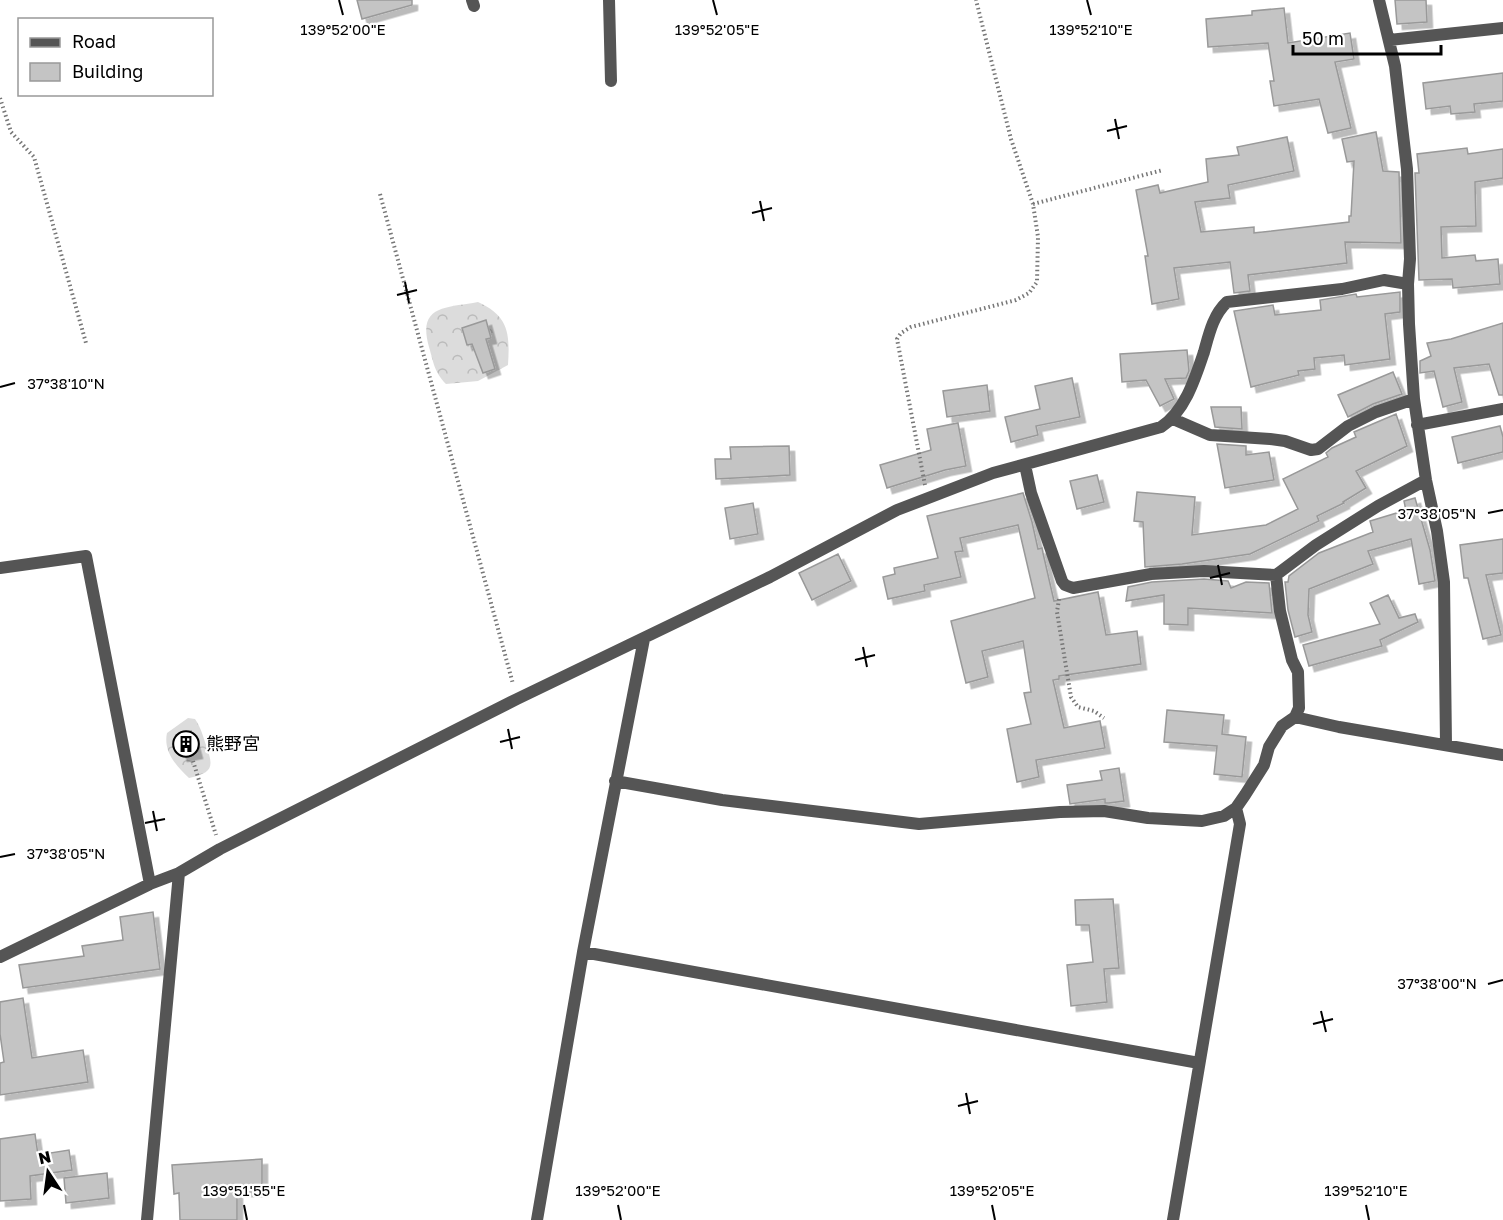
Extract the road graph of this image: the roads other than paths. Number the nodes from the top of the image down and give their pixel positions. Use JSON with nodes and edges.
{"nodes":[{"id":1,"x":609,"y":0,"type":"edge"},
{"id":2,"x":1379,"y":0,"type":"edge"},
{"id":3,"x":1503,"y":28,"type":"edge"},
{"id":4,"x":1389,"y":40,"type":"junction"},
{"id":5,"x":611,"y":81,"type":"dead end"},
{"id":6,"x":1408,"y":284,"type":"junction"},
{"id":7,"x":1414,"y":399,"type":"junction"},
{"id":8,"x":1503,"y":409,"type":"edge"},
{"id":9,"x":1173,"y":419,"type":"junction"},
{"id":10,"x":1417,"y":425,"type":"junction"},
{"id":11,"x":1025,"y":465,"type":"junction"},
{"id":12,"x":1426,"y":480,"type":"junction"},
{"id":13,"x":0,"y":568,"type":"edge"},
{"id":14,"x":1276,"y":575,"type":"junction"},
{"id":15,"x":644,"y":639,"type":"junction"},
{"id":16,"x":1295,"y":717,"type":"junction"},
{"id":17,"x":1446,"y":745,"type":"junction"},
{"id":18,"x":1503,"y":755,"type":"edge"},
{"id":19,"x":615,"y":781,"type":"junction"},
{"id":20,"x":1236,"y":808,"type":"junction"},
{"id":21,"x":178,"y":873,"type":"junction"},
{"id":22,"x":150,"y":884,"type":"junction"},
{"id":23,"x":583,"y":952,"type":"junction"},
{"id":24,"x":0,"y":957,"type":"edge"},
{"id":25,"x":1199,"y":1063,"type":"junction"},
{"id":26,"x":147,"y":1220,"type":"edge"},
{"id":27,"x":537,"y":1220,"type":"edge"},
{"id":28,"x":1173,"y":1220,"type":"edge"}],
"edges":[{"from":1,"to":5,"type":"street"},
{"from":2,"to":4,"type":"street"},
{"from":3,"to":4,"type":"street"},
{"from":4,"to":6,"type":"street"},
{"from":6,"to":7,"type":"street"},
{"from":6,"to":9,"type":"street"},
{"from":7,"to":9,"type":"street"},
{"from":7,"to":10,"type":"street"},
{"from":8,"to":10,"type":"street"},
{"from":9,"to":11,"type":"street"},
{"from":10,"to":12,"type":"street"},
{"from":11,"to":14,"type":"street"},
{"from":11,"to":15,"type":"street"},
{"from":12,"to":14,"type":"street"},
{"from":12,"to":17,"type":"street"},
{"from":13,"to":22,"type":"street"},
{"from":14,"to":16,"type":"street"},
{"from":15,"to":19,"type":"street"},
{"from":15,"to":21,"type":"street"},
{"from":16,"to":17,"type":"street"},
{"from":16,"to":20,"type":"street"},
{"from":17,"to":18,"type":"street"},
{"from":19,"to":20,"type":"street"},
{"from":19,"to":23,"type":"street"},
{"from":20,"to":25,"type":"street"},
{"from":21,"to":22,"type":"street"},
{"from":21,"to":26,"type":"street"},
{"from":22,"to":24,"type":"street"},
{"from":23,"to":25,"type":"street"},
{"from":23,"to":27,"type":"street"},
{"from":25,"to":28,"type":"street"}]}
